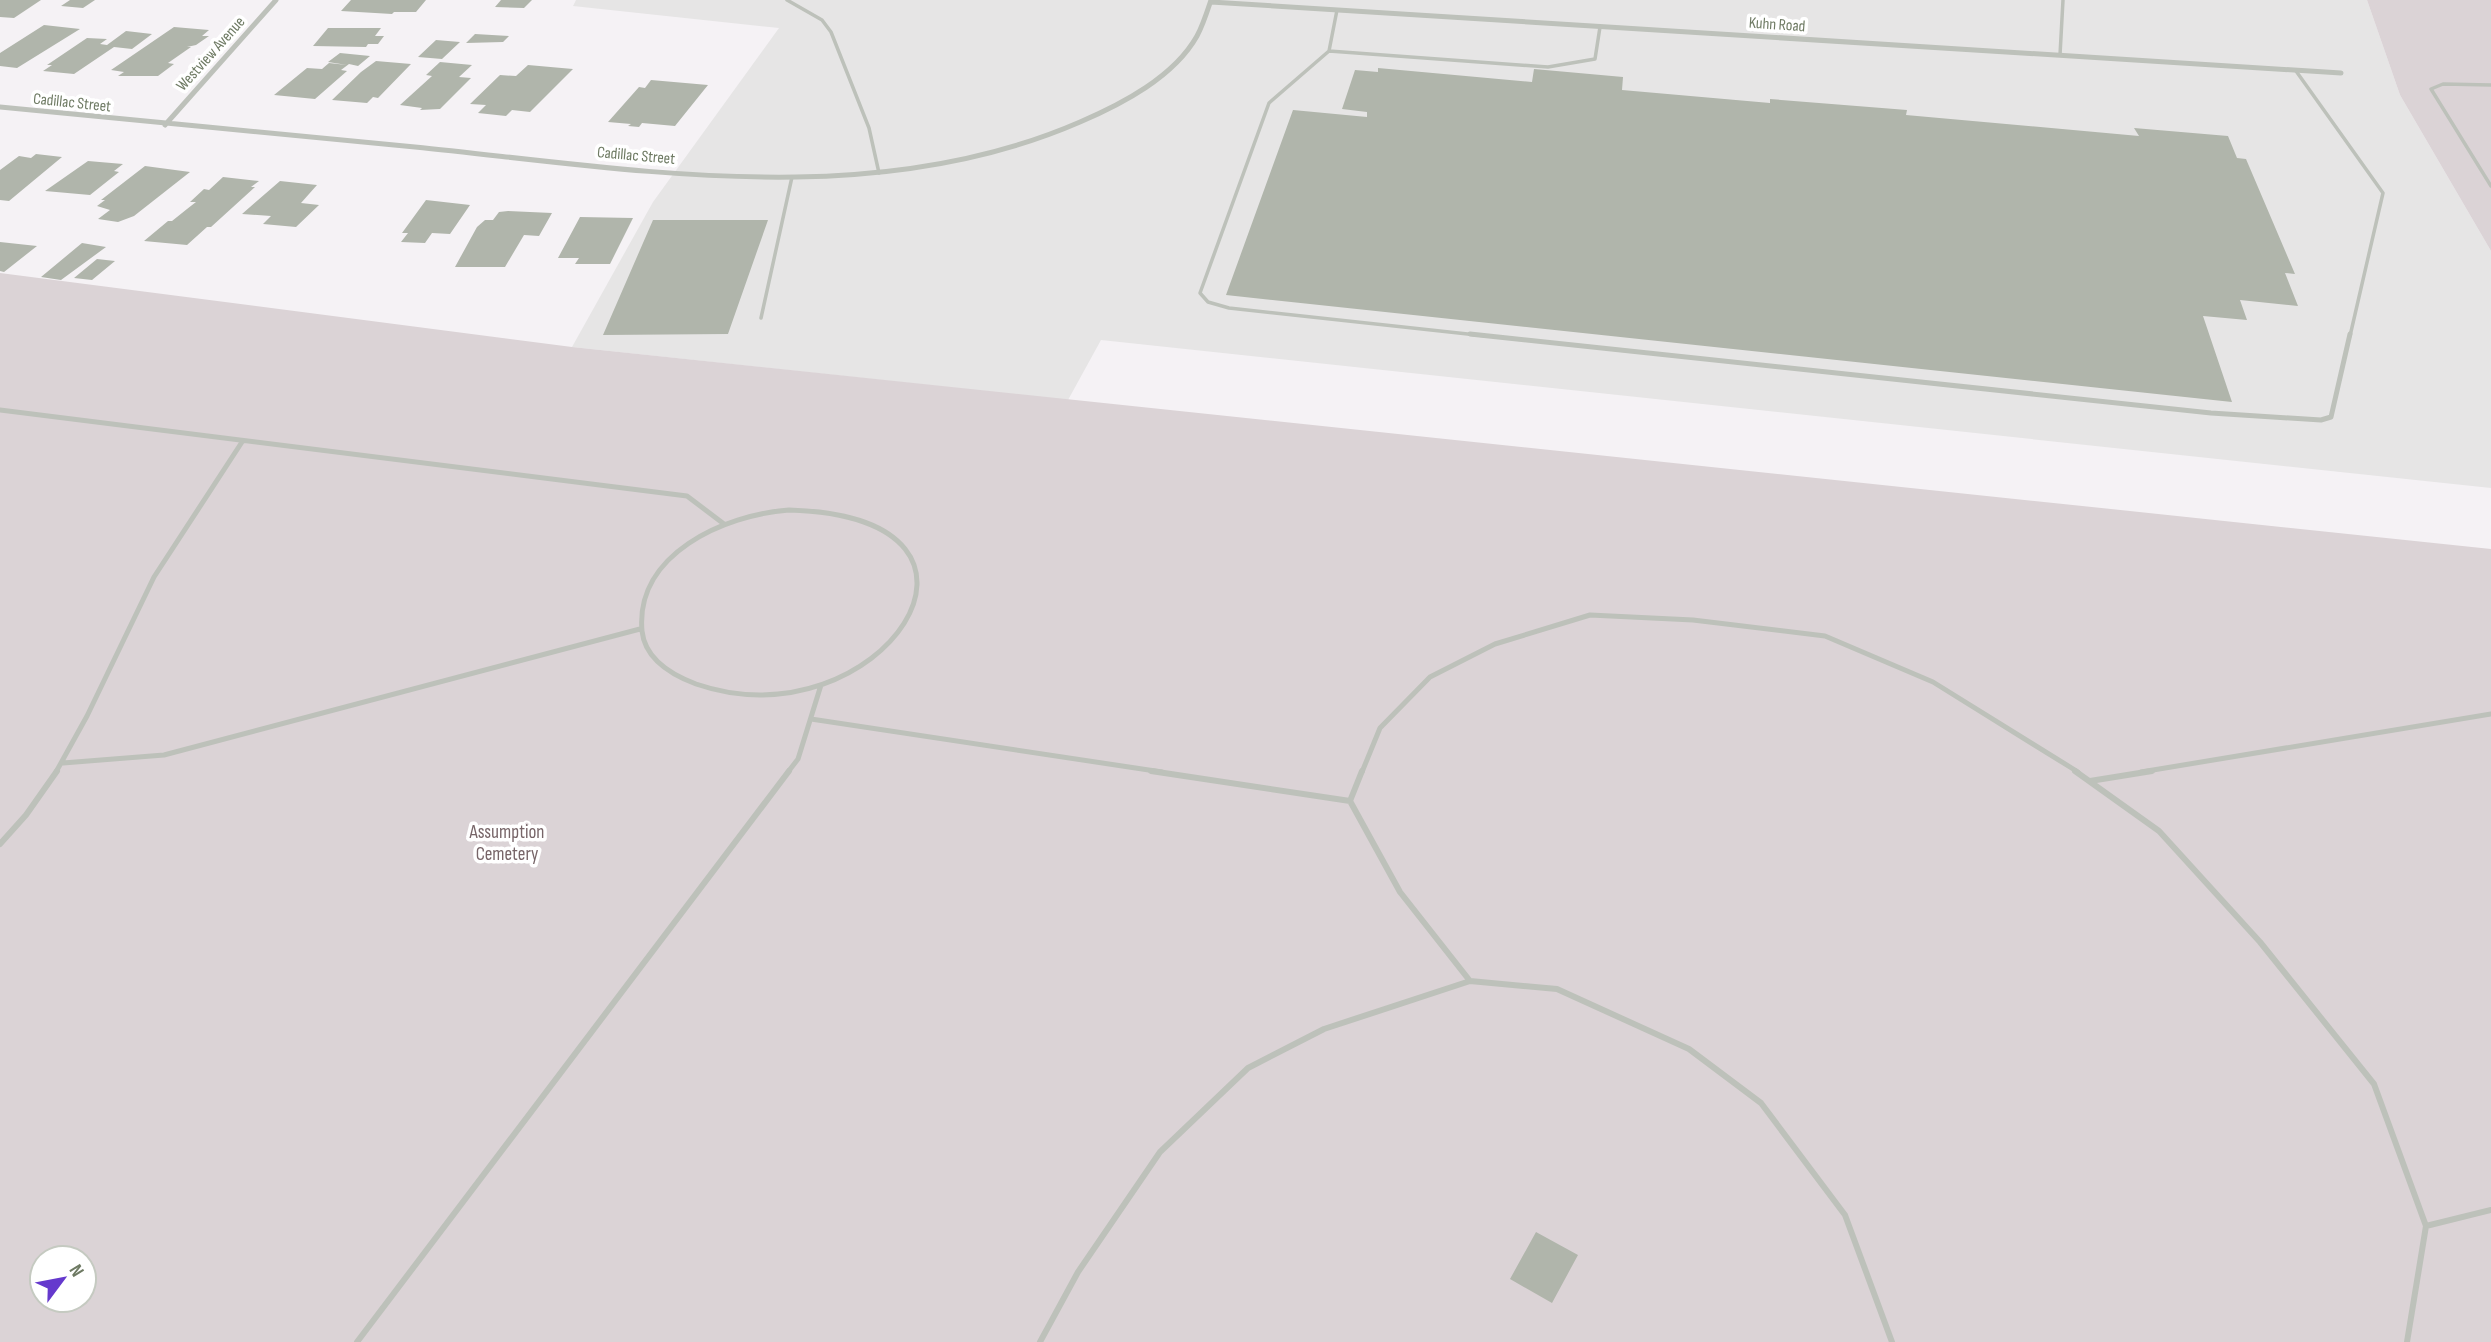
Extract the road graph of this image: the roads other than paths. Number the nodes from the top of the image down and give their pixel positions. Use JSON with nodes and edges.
{"nodes":[{"id":1,"x":276,"y":0,"type":"edge"},
{"id":2,"x":787,"y":0,"type":"edge"},
{"id":3,"x":2063,"y":0,"type":"edge"},
{"id":4,"x":1211,"y":1,"type":"edge"},
{"id":5,"x":1337,"y":10,"type":"junction"},
{"id":6,"x":1600,"y":27,"type":"junction"},
{"id":7,"x":1329,"y":51,"type":"junction"},
{"id":8,"x":2060,"y":55,"type":"junction"},
{"id":9,"x":2296,"y":71,"type":"junction"},
{"id":10,"x":2341,"y":73,"type":"dead end"},
{"id":11,"x":2491,"y":85,"type":"edge"},
{"id":12,"x":0,"y":107,"type":"edge"},
{"id":13,"x":165,"y":125,"type":"junction"},
{"id":14,"x":879,"y":173,"type":"junction"},
{"id":15,"x":792,"y":177,"type":"junction"},
{"id":16,"x":2491,"y":186,"type":"edge"},
{"id":17,"x":761,"y":318,"type":"dead end"},
{"id":18,"x":0,"y":410,"type":"edge"},
{"id":19,"x":242,"y":442,"type":"junction"},
{"id":20,"x":724,"y":524,"type":"junction"},
{"id":21,"x":640,"y":629,"type":"junction"},
{"id":22,"x":821,"y":685,"type":"junction"},
{"id":23,"x":2491,"y":714,"type":"edge"},
{"id":24,"x":811,"y":719,"type":"junction"},
{"id":25,"x":64,"y":763,"type":"junction"},
{"id":26,"x":2090,"y":781,"type":"junction"},
{"id":27,"x":1350,"y":801,"type":"junction"},
{"id":28,"x":0,"y":844,"type":"edge"},
{"id":29,"x":1470,"y":981,"type":"junction"},
{"id":30,"x":2491,"y":1210,"type":"edge"},
{"id":31,"x":2426,"y":1226,"type":"junction"},
{"id":32,"x":357,"y":1342,"type":"edge"},
{"id":33,"x":1040,"y":1342,"type":"edge"},
{"id":34,"x":1892,"y":1342,"type":"edge"},
{"id":35,"x":2407,"y":1342,"type":"edge"}],
"edges":[{"from":1,"to":13,"type":"street","name":"Westview Avenue"},
{"from":2,"to":14,"type":"lane"},
{"from":3,"to":8,"type":"lane"},
{"from":4,"to":5,"type":"street","name":"Kuhn Road"},
{"from":4,"to":14,"type":"street","name":"Cadillac Street"},
{"from":5,"to":6,"type":"street","name":"Kuhn Road"},
{"from":5,"to":7,"type":"lane"},
{"from":6,"to":7,"type":"lane"},
{"from":6,"to":8,"type":"street","name":"Kuhn Road"},
{"from":7,"to":9,"type":"lane"},
{"from":8,"to":9,"type":"street","name":"Kuhn Road"},
{"from":9,"to":10,"type":"street","name":"Kuhn Road"},
{"from":11,"to":16,"type":"lane"},
{"from":12,"to":13,"type":"street","name":"Cadillac Street"},
{"from":13,"to":15,"type":"street","name":"Cadillac Street"},
{"from":14,"to":15,"type":"street","name":"Cadillac Street"},
{"from":15,"to":17,"type":"lane"},
{"from":18,"to":19,"type":"lane"},
{"from":19,"to":20,"type":"lane"},
{"from":19,"to":25,"type":"lane"},
{"from":20,"to":21,"type":"lane"},
{"from":20,"to":22,"type":"lane"},
{"from":21,"to":22,"type":"lane"},
{"from":21,"to":25,"type":"lane"},
{"from":22,"to":24,"type":"lane"},
{"from":23,"to":26,"type":"lane"},
{"from":24,"to":27,"type":"lane"},
{"from":24,"to":32,"type":"lane"},
{"from":25,"to":28,"type":"lane"},
{"from":26,"to":27,"type":"lane"},
{"from":26,"to":31,"type":"lane"},
{"from":27,"to":29,"type":"lane"},
{"from":29,"to":33,"type":"lane"},
{"from":29,"to":34,"type":"lane"},
{"from":30,"to":31,"type":"lane"},
{"from":31,"to":35,"type":"lane"}]}
